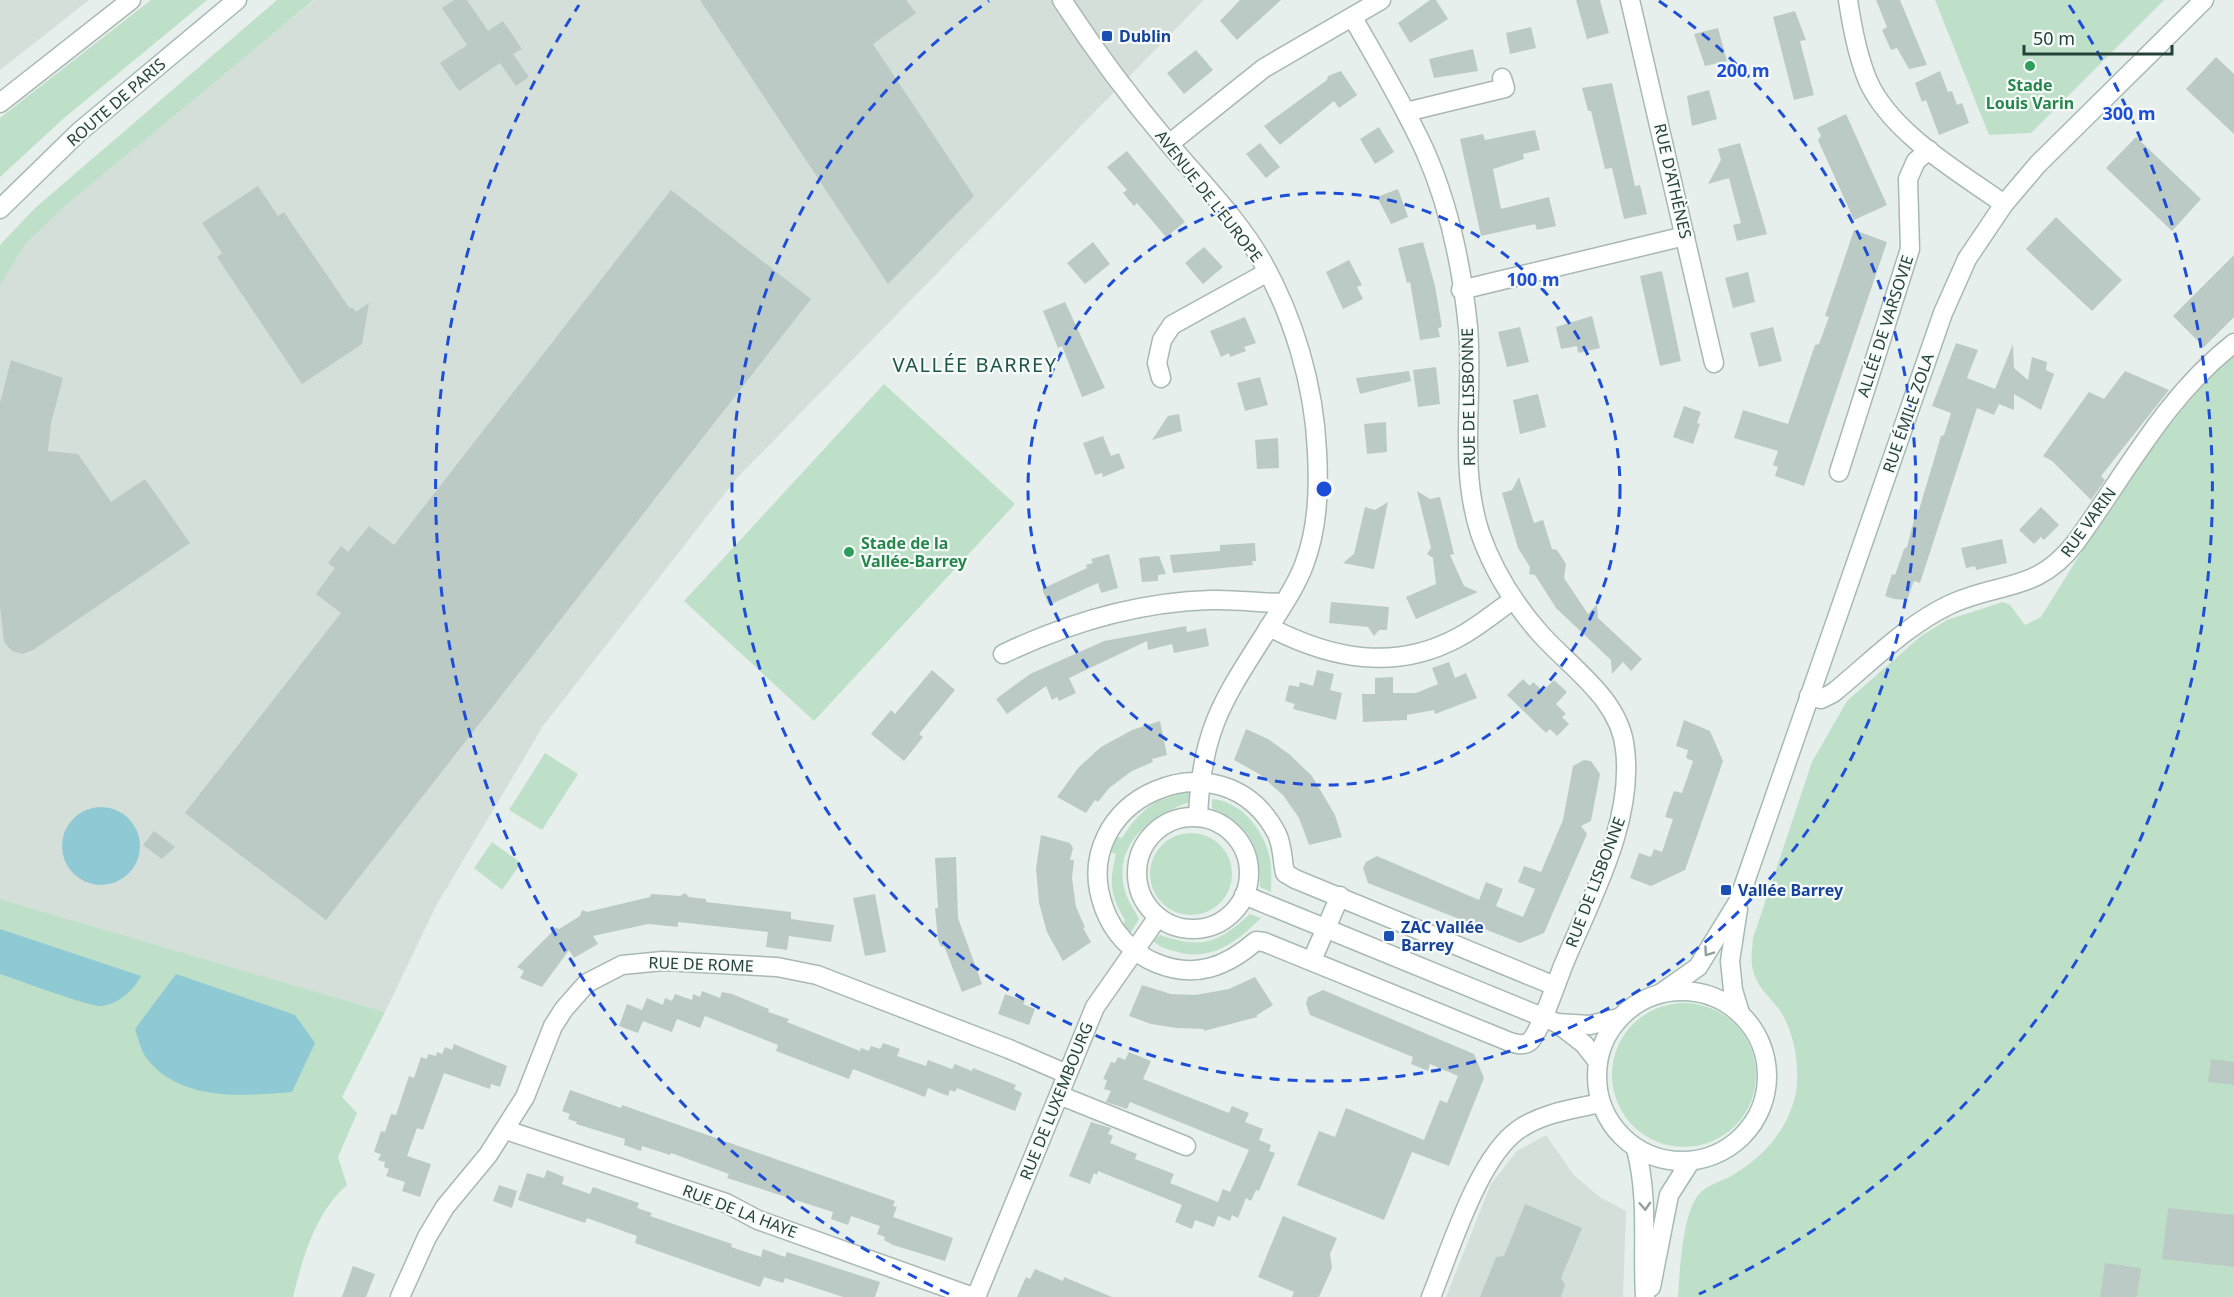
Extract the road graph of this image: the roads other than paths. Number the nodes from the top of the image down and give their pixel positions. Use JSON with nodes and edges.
{"nodes":[{"id":1,"x":130,"y":0,"type":"edge"},
{"id":2,"x":237,"y":0,"type":"edge"},
{"id":3,"x":1062,"y":0,"type":"edge"},
{"id":4,"x":1381,"y":0,"type":"edge"},
{"id":5,"x":1630,"y":0,"type":"edge"},
{"id":6,"x":1848,"y":0,"type":"edge"},
{"id":7,"x":2204,"y":0,"type":"edge"},
{"id":8,"x":1353,"y":18,"type":"junction"},
{"id":9,"x":1502,"y":78,"type":"dead end"},
{"id":10,"x":0,"y":103,"type":"edge"},
{"id":11,"x":1406,"y":112,"type":"junction"},
{"id":12,"x":1169,"y":144,"type":"junction"},
{"id":13,"x":1929,"y":150,"type":"junction"},
{"id":14,"x":2004,"y":204,"type":"junction"},
{"id":15,"x":0,"y":209,"type":"edge"},
{"id":16,"x":1685,"y":236,"type":"junction"},
{"id":17,"x":1268,"y":272,"type":"junction"},
{"id":18,"x":1461,"y":290,"type":"junction"},
{"id":19,"x":2234,"y":343,"type":"edge"},
{"id":20,"x":1714,"y":363,"type":"dead end"},
{"id":21,"x":1161,"y":378,"type":"dead end"},
{"id":22,"x":1839,"y":472,"type":"dead end"},
{"id":23,"x":1513,"y":600,"type":"junction"},
{"id":24,"x":1284,"y":603,"type":"junction"},
{"id":25,"x":1269,"y":627,"type":"junction"},
{"id":26,"x":1003,"y":654,"type":"dead end"},
{"id":27,"x":1809,"y":696,"type":"junction"},
{"id":28,"x":1200,"y":782,"type":"junction"},
{"id":29,"x":1198,"y":816,"type":"junction"},
{"id":30,"x":1244,"y":896,"type":"junction"},
{"id":31,"x":1340,"y":896,"type":"junction"},
{"id":32,"x":1738,"y":902,"type":"junction"},
{"id":33,"x":1158,"y":917,"type":"junction"},
{"id":34,"x":1326,"y":929,"type":"junction"},
{"id":35,"x":1134,"y":949,"type":"junction"},
{"id":36,"x":1312,"y":960,"type":"junction"},
{"id":37,"x":1555,"y":986,"type":"junction"},
{"id":38,"x":1661,"y":993,"type":"junction"},
{"id":39,"x":1740,"y":1013,"type":"junction"},
{"id":40,"x":1619,"y":1018,"type":"junction"},
{"id":41,"x":1550,"y":1019,"type":"junction"},
{"id":42,"x":1598,"y":1062,"type":"junction"},
{"id":43,"x":1067,"y":1074,"type":"junction"},
{"id":44,"x":1059,"y":1095,"type":"junction"},
{"id":45,"x":1601,"y":1103,"type":"junction"},
{"id":46,"x":506,"y":1130,"type":"junction"},
{"id":47,"x":1186,"y":1146,"type":"dead end"},
{"id":48,"x":1636,"y":1149,"type":"junction"},
{"id":49,"x":1690,"y":1162,"type":"junction"},
{"id":50,"x":400,"y":1297,"type":"edge"},
{"id":51,"x":974,"y":1297,"type":"edge"},
{"id":52,"x":1431,"y":1297,"type":"edge"},
{"id":53,"x":1647,"y":1297,"type":"edge"}],
"edges":[{"from":1,"to":10,"type":"street"},
{"from":2,"to":15,"type":"street","name":"ROUTE DE PARIS"},
{"from":3,"to":12,"type":"street","name":"AVENUE DE L'EUROPE"},
{"from":4,"to":8,"type":"street"},
{"from":5,"to":16,"type":"street","name":"RUE D'ATHÈNES"},
{"from":6,"to":13,"type":"street"},
{"from":7,"to":14,"type":"street","name":"RUE ÉMILE ZOLA"},
{"from":8,"to":11,"type":"street","name":"RUE DE LISBONNE"},
{"from":8,"to":12,"type":"street"},
{"from":9,"to":11,"type":"street"},
{"from":11,"to":18,"type":"street","name":"RUE DE LISBONNE"},
{"from":12,"to":17,"type":"street","name":"AVENUE DE L'EUROPE"},
{"from":13,"to":14,"type":"street"},
{"from":13,"to":22,"type":"street","name":"ALLÉE DE VARSOVIE"},
{"from":14,"to":27,"type":"street","name":"RUE ÉMILE ZOLA"},
{"from":16,"to":18,"type":"street"},
{"from":16,"to":20,"type":"street","name":"RUE D'ATHÈNES"},
{"from":17,"to":21,"type":"street"},
{"from":17,"to":24,"type":"street","name":"AVENUE DE L'EUROPE"},
{"from":18,"to":23,"type":"street","name":"RUE DE LISBONNE"},
{"from":19,"to":27,"type":"street","name":"RUE VARIN"},
{"from":23,"to":25,"type":"street"},
{"from":23,"to":37,"type":"street","name":"RUE DE LISBONNE"},
{"from":24,"to":25,"type":"street","name":"AVENUE DE L'EUROPE"},
{"from":24,"to":26,"type":"street"},
{"from":25,"to":28,"type":"street","name":"AVENUE DE L'EUROPE"},
{"from":27,"to":32,"type":"street","name":"RUE ÉMILE ZOLA"},
{"from":28,"to":29,"type":"street","name":"AVENUE DE L'EUROPE"},
{"from":28,"to":31,"type":"street"},
{"from":28,"to":35,"type":"street"},
{"from":29,"to":30,"type":"street"},
{"from":29,"to":33,"type":"street"},
{"from":30,"to":33,"type":"street"},
{"from":30,"to":34,"type":"street"},
{"from":31,"to":34,"type":"street"},
{"from":31,"to":37,"type":"street"},
{"from":32,"to":38,"type":"street","name":"RUE ÉMILE ZOLA","one_way":true},
{"from":32,"to":39,"type":"street","name":"RUE ÉMILE ZOLA"},
{"from":33,"to":35,"type":"street","name":"RUE DE LUXEMBOURG"},
{"from":34,"to":36,"type":"street"},
{"from":34,"to":41,"type":"street"},
{"from":35,"to":36,"type":"street"},
{"from":35,"to":43,"type":"street","name":"RUE DE LUXEMBOURG"},
{"from":36,"to":41,"type":"street","name":"RUE DE LISBONNE"},
{"from":37,"to":41,"type":"street","name":"RUE DE LISBONNE"},
{"from":38,"to":39,"type":"street"},
{"from":38,"to":40,"type":"street"},
{"from":39,"to":49,"type":"street"},
{"from":40,"to":41,"type":"street"},
{"from":40,"to":42,"type":"street"},
{"from":41,"to":42,"type":"street"},
{"from":42,"to":45,"type":"street"},
{"from":43,"to":44,"type":"street","name":"RUE DE LUXEMBOURG"},
{"from":43,"to":46,"type":"street","name":"RUE DE ROME"},
{"from":44,"to":47,"type":"street"},
{"from":44,"to":51,"type":"street","name":"RUE DE LUXEMBOURG"},
{"from":45,"to":48,"type":"street"},
{"from":45,"to":52,"type":"street"},
{"from":46,"to":50,"type":"street","name":"RUE DE ROME"},
{"from":46,"to":51,"type":"street","name":"RUE DE LA HAYE"},
{"from":48,"to":49,"type":"street"},
{"from":48,"to":53,"type":"street","one_way":true},
{"from":49,"to":53,"type":"street"}]}
